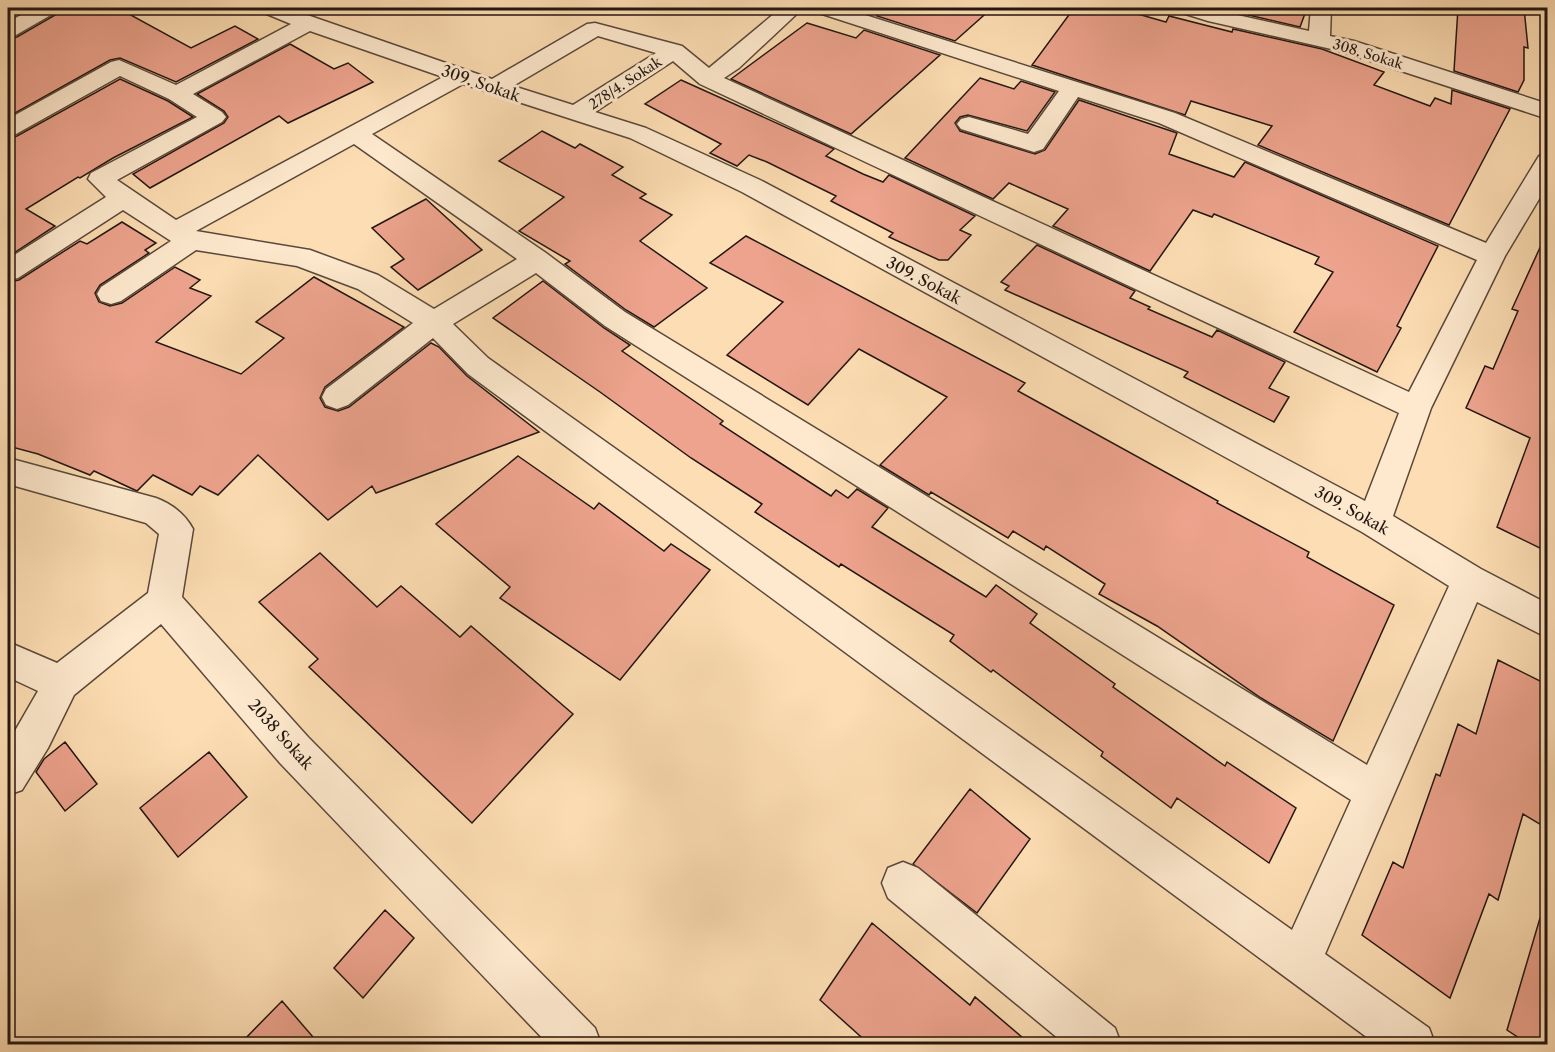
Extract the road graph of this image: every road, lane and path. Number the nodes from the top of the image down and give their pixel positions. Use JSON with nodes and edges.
{"nodes":[{"id":1,"x":49,"y":8,"type":"edge"},
{"id":2,"x":269,"y":8,"type":"edge"},
{"id":3,"x":793,"y":8,"type":"edge"},
{"id":4,"x":823,"y":8,"type":"edge"},
{"id":5,"x":1186,"y":8,"type":"edge"},
{"id":6,"x":1321,"y":8,"type":"edge"},
{"id":7,"x":308,"y":23,"type":"junction"},
{"id":8,"x":8,"y":30,"type":"edge"},
{"id":9,"x":1319,"y":40,"type":"junction"},
{"id":10,"x":674,"y":51,"type":"junction"},
{"id":11,"x":461,"y":76,"type":"junction"},
{"id":12,"x":708,"y":79,"type":"junction"},
{"id":13,"x":494,"y":87,"type":"junction"},
{"id":14,"x":1073,"y":87,"type":"junction"},
{"id":15,"x":177,"y":94,"type":"junction"},
{"id":16,"x":1548,"y":112,"type":"edge"},
{"id":17,"x":575,"y":114,"type":"junction"},
{"id":18,"x":969,"y":124,"type":"dead end"},
{"id":19,"x":8,"y":129,"type":"edge"},
{"id":20,"x":356,"y":134,"type":"junction"},
{"id":21,"x":1548,"y":162,"type":"edge"},
{"id":22,"x":123,"y":198,"type":"junction"},
{"id":23,"x":183,"y":236,"type":"junction"},
{"id":24,"x":1492,"y":256,"type":"junction"},
{"id":25,"x":537,"y":260,"type":"junction"},
{"id":26,"x":8,"y":271,"type":"edge"},
{"id":27,"x":111,"y":294,"type":"dead end"},
{"id":28,"x":434,"y":322,"type":"junction"},
{"id":29,"x":337,"y":397,"type":"dead end"},
{"id":30,"x":1416,"y":408,"type":"junction"},
{"id":31,"x":8,"y":471,"type":"edge"},
{"id":32,"x":1374,"y":522,"type":"junction"},
{"id":33,"x":1469,"y":580,"type":"junction"},
{"id":34,"x":164,"y":602,"type":"junction"},
{"id":35,"x":1548,"y":622,"type":"edge"},
{"id":36,"x":8,"y":659,"type":"edge"},
{"id":37,"x":62,"y":683,"type":"junction"},
{"id":38,"x":8,"y":776,"type":"edge"},
{"id":39,"x":1375,"y":792,"type":"junction"},
{"id":40,"x":903,"y":883,"type":"dead end"},
{"id":41,"x":1299,"y":963,"type":"junction"},
{"id":42,"x":579,"y":1044,"type":"edge"},
{"id":43,"x":1099,"y":1044,"type":"edge"},
{"id":44,"x":1413,"y":1044,"type":"edge"}],
"edges":[{"from":1,"to":8,"type":"street"},
{"from":2,"to":7,"type":"street","name":"309. Sokak"},
{"from":3,"to":12,"type":"street"},
{"from":4,"to":14,"type":"street"},
{"from":5,"to":9,"type":"street","name":"308. Sokak"},
{"from":6,"to":9,"type":"street"},
{"from":7,"to":11,"type":"street","name":"309. Sokak"},
{"from":7,"to":15,"type":"street"},
{"from":9,"to":16,"type":"street","name":"308. Sokak"},
{"from":10,"to":12,"type":"street"},
{"from":10,"to":13,"type":"street"},
{"from":10,"to":17,"type":"street","name":"278/4. Sokak"},
{"from":11,"to":13,"type":"street","name":"309. Sokak"},
{"from":11,"to":20,"type":"street"},
{"from":12,"to":30,"type":"street"},
{"from":13,"to":17,"type":"street","name":"309. Sokak"},
{"from":14,"to":18,"type":"street"},
{"from":14,"to":24,"type":"street"},
{"from":15,"to":19,"type":"street"},
{"from":15,"to":22,"type":"street"},
{"from":17,"to":32,"type":"street","name":"309. Sokak"},
{"from":20,"to":23,"type":"street"},
{"from":20,"to":25,"type":"street"},
{"from":21,"to":24,"type":"street"},
{"from":22,"to":23,"type":"street"},
{"from":22,"to":26,"type":"street"},
{"from":23,"to":27,"type":"street"},
{"from":23,"to":28,"type":"street"},
{"from":24,"to":30,"type":"street"},
{"from":25,"to":28,"type":"street"},
{"from":25,"to":39,"type":"street"},
{"from":28,"to":29,"type":"street"},
{"from":28,"to":41,"type":"street"},
{"from":30,"to":32,"type":"street"},
{"from":31,"to":34,"type":"street"},
{"from":32,"to":33,"type":"street","name":"309. Sokak"},
{"from":33,"to":35,"type":"street","name":"309. Sokak"},
{"from":33,"to":39,"type":"street"},
{"from":34,"to":37,"type":"street"},
{"from":34,"to":42,"type":"street","name":"2038 Sokak"},
{"from":36,"to":37,"type":"street"},
{"from":37,"to":38,"type":"street"},
{"from":39,"to":41,"type":"street"},
{"from":40,"to":43,"type":"street"},
{"from":41,"to":44,"type":"street"}]}
